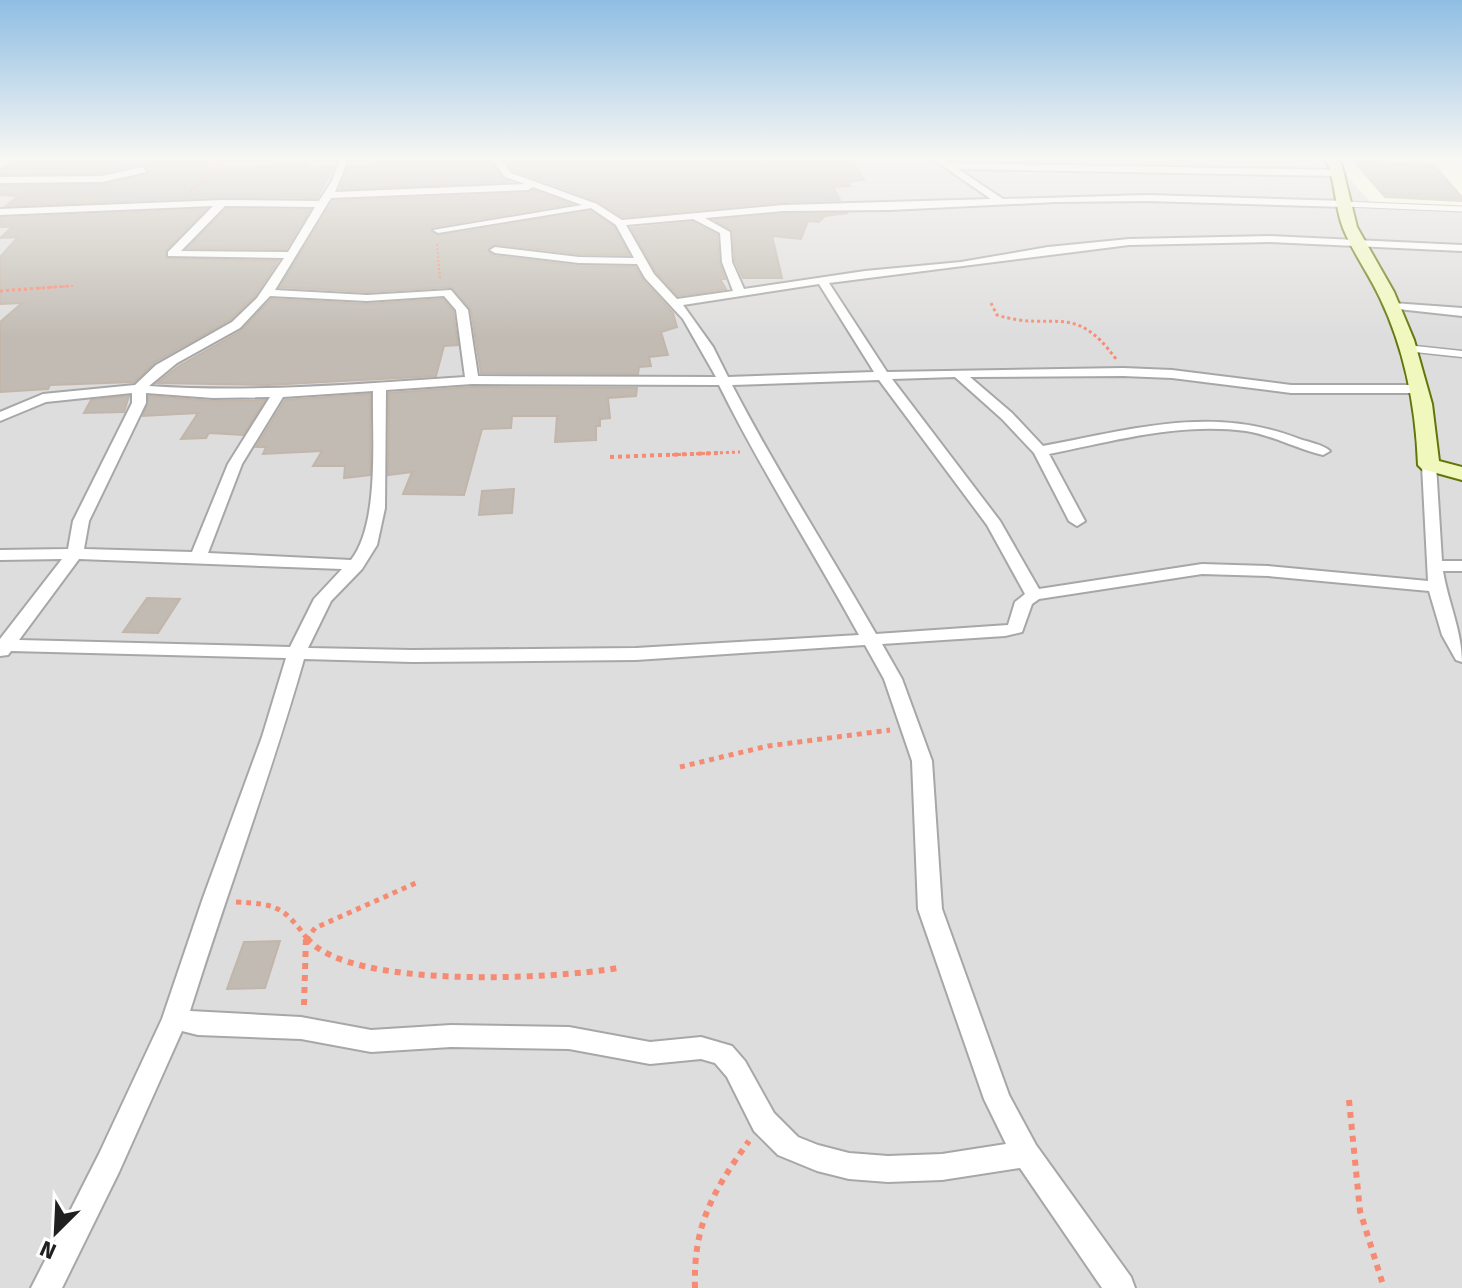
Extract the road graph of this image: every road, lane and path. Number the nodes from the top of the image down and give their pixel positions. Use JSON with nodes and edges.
{"nodes":[{"id":1,"x":208,"y":217,"type":"edge"},
{"id":2,"x":316,"y":217,"type":"edge"},
{"id":3,"x":522,"y":217,"type":"edge"},
{"id":4,"x":611,"y":217,"type":"edge"},
{"id":5,"x":683,"y":217,"type":"edge"},
{"id":6,"x":697,"y":217,"type":"edge"},
{"id":7,"x":1349,"y":217,"type":"edge"},
{"id":8,"x":620,"y":223,"type":"junction"},
{"id":9,"x":438,"y":230,"type":"joint"},
{"id":10,"x":1358,"y":243,"type":"junction"},
{"id":11,"x":1462,"y":248,"type":"edge"},
{"id":12,"x":495,"y":250,"type":"dead end"},
{"id":13,"x":292,"y":255,"type":"junction"},
{"id":14,"x":641,"y":261,"type":"junction"},
{"id":15,"x":822,"y":280,"type":"junction"},
{"id":16,"x":73,"y":286,"type":"dead end"},
{"id":17,"x":0,"y":291,"type":"edge"},
{"id":18,"x":441,"y":291,"type":"junction"},
{"id":19,"x":270,"y":293,"type":"junction"},
{"id":20,"x":740,"y":294,"type":"junction"},
{"id":21,"x":675,"y":303,"type":"junction"},
{"id":22,"x":991,"y":303,"type":"dead end"},
{"id":23,"x":1393,"y":306,"type":"junction"},
{"id":24,"x":1462,"y":312,"type":"edge"},
{"id":25,"x":1405,"y":348,"type":"junction"},
{"id":26,"x":1462,"y":354,"type":"edge"},
{"id":27,"x":1123,"y":372,"type":"junction"},
{"id":28,"x":958,"y":373,"type":"junction"},
{"id":29,"x":883,"y":376,"type":"junction"},
{"id":30,"x":472,"y":380,"type":"junction"},
{"id":31,"x":727,"y":381,"type":"junction"},
{"id":32,"x":380,"y":385,"type":"junction"},
{"id":33,"x":139,"y":389,"type":"junction"},
{"id":34,"x":1420,"y":389,"type":"junction"},
{"id":35,"x":279,"y":393,"type":"junction"},
{"id":36,"x":0,"y":417,"type":"edge"},
{"id":37,"x":759,"y":451,"type":"junction"},
{"id":38,"x":1040,"y":451,"type":"junction"},
{"id":39,"x":1323,"y":451,"type":"dead end"},
{"id":40,"x":610,"y":457,"type":"dead end"},
{"id":41,"x":1429,"y":465,"type":"junction"},
{"id":42,"x":1462,"y":474,"type":"edge"},
{"id":43,"x":1077,"y":521,"type":"dead end"},
{"id":44,"x":75,"y":553,"type":"junction"},
{"id":45,"x":0,"y":555,"type":"edge"},
{"id":46,"x":199,"y":556,"type":"junction"},
{"id":47,"x":356,"y":565,"type":"junction"},
{"id":48,"x":1436,"y":566,"type":"junction"},
{"id":49,"x":1462,"y":566,"type":"edge"},
{"id":50,"x":1437,"y":587,"type":"junction"},
{"id":51,"x":1034,"y":595,"type":"junction"},
{"id":52,"x":869,"y":640,"type":"junction"},
{"id":53,"x":2,"y":647,"type":"edge"},
{"id":54,"x":297,"y":651,"type":"junction"},
{"id":55,"x":1462,"y":656,"type":"edge"},
{"id":56,"x":912,"y":728,"type":"junction"},
{"id":57,"x":680,"y":767,"type":"dead end"},
{"id":58,"x":418,"y":882,"type":"dead end"},
{"id":59,"x":214,"y":898,"type":"junction"},
{"id":60,"x":306,"y":937,"type":"junction"},
{"id":61,"x":618,"y":968,"type":"dead end"},
{"id":62,"x":175,"y":1019,"type":"junction"},
{"id":63,"x":301,"y":1028,"type":"junction"},
{"id":64,"x":1349,"y":1100,"type":"dead end"},
{"id":65,"x":764,"y":1122,"type":"junction"},
{"id":66,"x":1026,"y":1154,"type":"junction"},
{"id":67,"x":46,"y":1288,"type":"edge"},
{"id":68,"x":695,"y":1288,"type":"edge"},
{"id":69,"x":1120,"y":1288,"type":"edge"},
{"id":70,"x":1384,"y":1288,"type":"edge"}],
"edges":[{"from":1,"to":13,"type":"street"},
{"from":2,"to":13,"type":"street"},
{"from":3,"to":9,"type":"street"},
{"from":4,"to":8,"type":"street"},
{"from":5,"to":8,"type":"street"},
{"from":6,"to":20,"type":"street"},
{"from":7,"to":10,"type":"street"},
{"from":8,"to":14,"type":"street"},
{"from":9,"to":18,"type":"path"},
{"from":10,"to":11,"type":"street"},
{"from":10,"to":15,"type":"street"},
{"from":10,"to":23,"type":"street"},
{"from":12,"to":14,"type":"street"},
{"from":13,"to":19,"type":"street"},
{"from":14,"to":21,"type":"street"},
{"from":15,"to":20,"type":"street"},
{"from":15,"to":29,"type":"street"},
{"from":16,"to":17,"type":"path"},
{"from":18,"to":19,"type":"street"},
{"from":18,"to":30,"type":"street"},
{"from":19,"to":33,"type":"street"},
{"from":20,"to":21,"type":"street"},
{"from":21,"to":31,"type":"street"},
{"from":22,"to":27,"type":"path"},
{"from":23,"to":24,"type":"street"},
{"from":23,"to":25,"type":"street"},
{"from":25,"to":26,"type":"lane"},
{"from":25,"to":34,"type":"street"},
{"from":27,"to":28,"type":"street"},
{"from":27,"to":34,"type":"street"},
{"from":28,"to":29,"type":"street"},
{"from":28,"to":38,"type":"street"},
{"from":29,"to":31,"type":"street"},
{"from":29,"to":51,"type":"street"},
{"from":30,"to":31,"type":"street"},
{"from":30,"to":32,"type":"street"},
{"from":31,"to":37,"type":"street"},
{"from":32,"to":35,"type":"street"},
{"from":32,"to":47,"type":"street"},
{"from":33,"to":35,"type":"street"},
{"from":33,"to":36,"type":"street"},
{"from":33,"to":44,"type":"street"},
{"from":34,"to":41,"type":"street"},
{"from":35,"to":46,"type":"street"},
{"from":37,"to":40,"type":"path"},
{"from":37,"to":52,"type":"street"},
{"from":38,"to":39,"type":"street"},
{"from":38,"to":43,"type":"street"},
{"from":41,"to":42,"type":"street"},
{"from":41,"to":48,"type":"street"},
{"from":44,"to":45,"type":"street"},
{"from":44,"to":46,"type":"street"},
{"from":44,"to":53,"type":"street"},
{"from":46,"to":47,"type":"street"},
{"from":47,"to":54,"type":"street"},
{"from":48,"to":49,"type":"street"},
{"from":48,"to":50,"type":"street"},
{"from":50,"to":51,"type":"street"},
{"from":50,"to":55,"type":"street"},
{"from":51,"to":52,"type":"street"},
{"from":52,"to":54,"type":"street"},
{"from":52,"to":56,"type":"street"},
{"from":53,"to":54,"type":"street"},
{"from":54,"to":59,"type":"street"},
{"from":56,"to":57,"type":"path"},
{"from":56,"to":66,"type":"street"},
{"from":58,"to":60,"type":"path"},
{"from":59,"to":60,"type":"path"},
{"from":59,"to":62,"type":"street"},
{"from":60,"to":61,"type":"path"},
{"from":60,"to":63,"type":"path"},
{"from":62,"to":63,"type":"street"},
{"from":62,"to":67,"type":"street"},
{"from":63,"to":65,"type":"street"},
{"from":64,"to":70,"type":"path"},
{"from":65,"to":66,"type":"street"},
{"from":65,"to":68,"type":"path"},
{"from":66,"to":69,"type":"street"}]}
